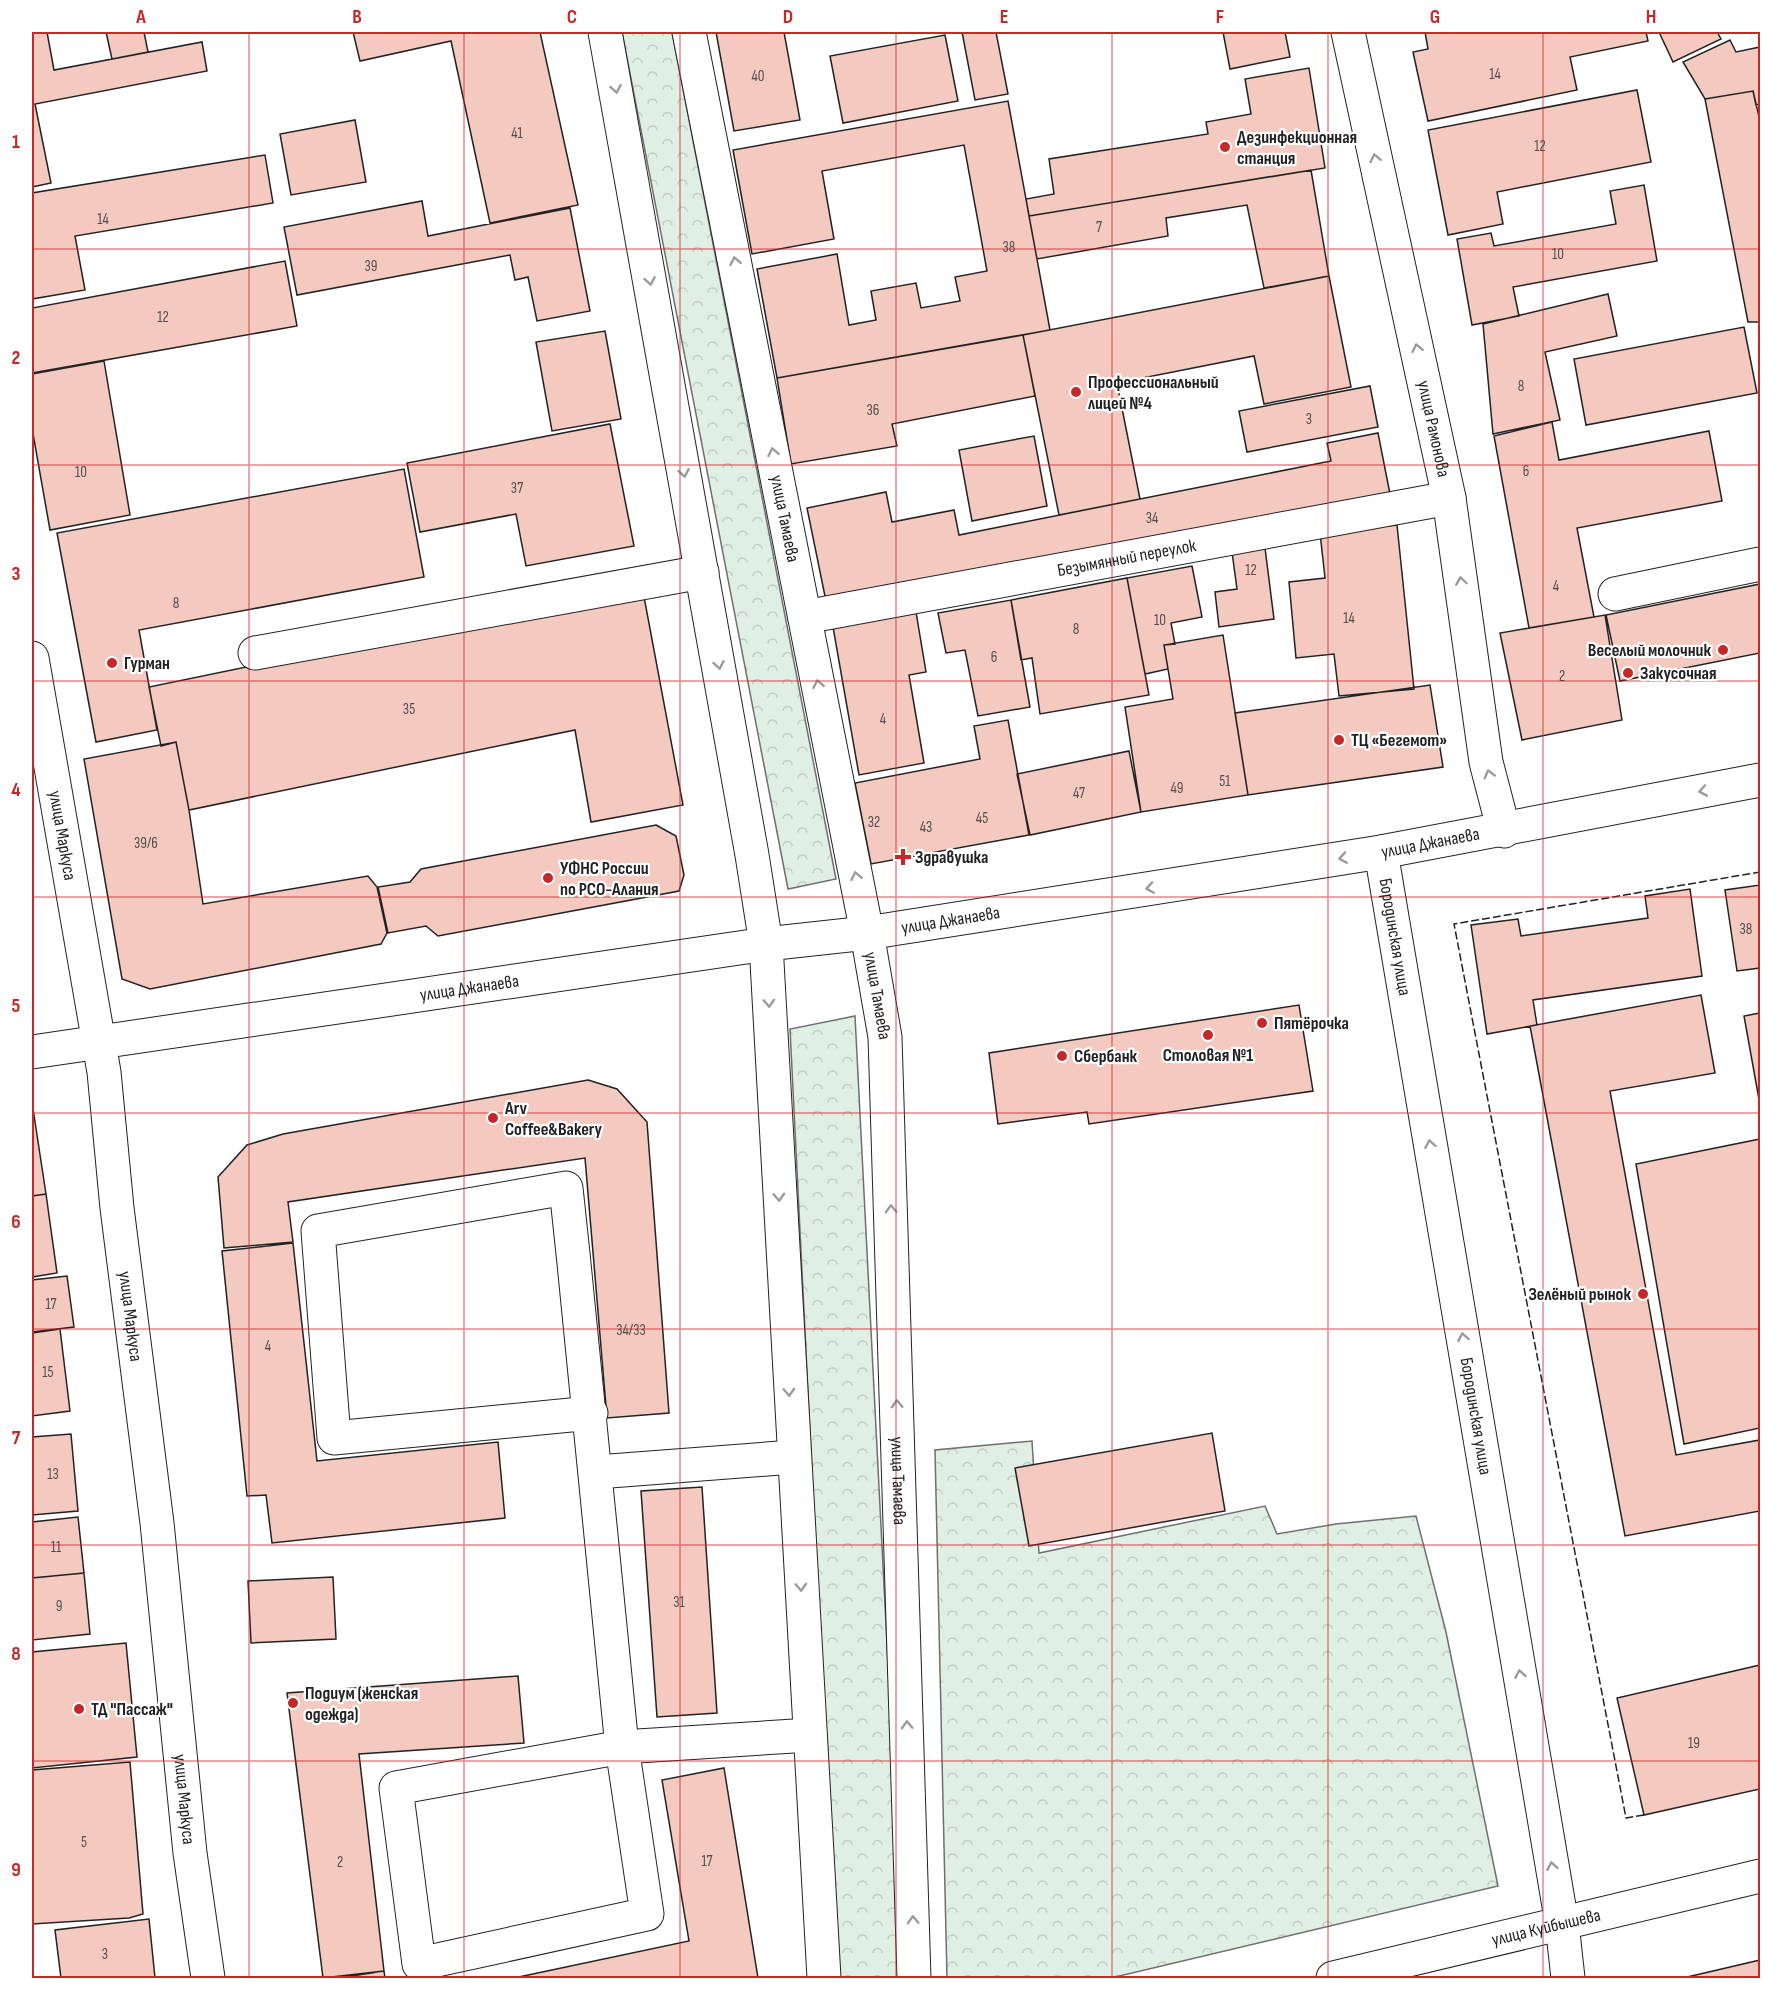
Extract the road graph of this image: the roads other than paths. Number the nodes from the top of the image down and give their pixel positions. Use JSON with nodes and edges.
{"nodes":[{"id":1,"x":605,"y":32,"type":"edge"},
{"id":2,"x":689,"y":32,"type":"edge"},
{"id":3,"x":1348,"y":32,"type":"edge"},
{"id":4,"x":1449,"y":498,"type":"junction"},
{"id":5,"x":1761,"y":564,"type":"edge"},
{"id":6,"x":702,"y":572,"type":"junction"},
{"id":7,"x":1615,"y":594,"type":"dead end"},
{"id":8,"x":805,"y":617,"type":"junction"},
{"id":9,"x":255,"y":653,"type":"dead end"},
{"id":10,"x":32,"y":658,"type":"edge"},
{"id":11,"x":36,"y":704,"type":"edge"},
{"id":12,"x":1761,"y":780,"type":"edge"},
{"id":13,"x":1504,"y":831,"type":"junction"},
{"id":14,"x":1381,"y":852,"type":"junction"},
{"id":15,"x":867,"y":933,"type":"junction"},
{"id":16,"x":766,"y":944,"type":"junction"},
{"id":17,"x":99,"y":1040,"type":"junction"},
{"id":18,"x":32,"y":1052,"type":"edge"},
{"id":19,"x":591,"y":1413,"type":"junction"},
{"id":20,"x":793,"y":1457,"type":"junction"},
{"id":21,"x":597,"y":1472,"type":"junction"},
{"id":22,"x":810,"y":1735,"type":"junction"},
{"id":23,"x":622,"y":1747,"type":"junction"},
{"id":24,"x":1761,"y":1876,"type":"edge"},
{"id":25,"x":1562,"y":1924,"type":"junction"},
{"id":26,"x":208,"y":1978,"type":"edge"},
{"id":27,"x":824,"y":1978,"type":"edge"},
{"id":28,"x":914,"y":1978,"type":"edge"},
{"id":29,"x":1333,"y":1978,"type":"edge"},
{"id":30,"x":1568,"y":1978,"type":"edge"}],
"edges":[{"from":1,"to":6,"type":"street","one_way":true},
{"from":8,"to":2,"type":"street","name":"улица Тамаева","one_way":true},
{"from":4,"to":3,"type":"street","name":"улица Рамонова","one_way":true},
{"from":4,"to":8,"type":"street","name":"Безымянный переулок"},
{"from":13,"to":4,"type":"street","name":"улица Рамонова","one_way":true},
{"from":5,"to":7,"type":"street"},
{"from":6,"to":9,"type":"street"},
{"from":6,"to":16,"type":"street","one_way":true},
{"from":15,"to":8,"type":"street","name":"улица Тамаева","one_way":true},
{"from":10,"to":11,"type":"street","name":"улица Маркуса"},
{"from":11,"to":17,"type":"street","name":"улица Маркуса"},
{"from":12,"to":13,"type":"street","name":"улица Джанаева","one_way":true},
{"from":13,"to":14,"type":"street","name":"улица Джанаева"},
{"from":14,"to":15,"type":"street","name":"улица Джанаева","one_way":true},
{"from":25,"to":14,"type":"street","name":"Бородинская улица","one_way":true},
{"from":15,"to":16,"type":"street","name":"улица Джанаева"},
{"from":28,"to":15,"type":"street","name":"улица Тамаева","one_way":true},
{"from":16,"to":17,"type":"street","name":"улица Джанаева"},
{"from":16,"to":20,"type":"street","one_way":true},
{"from":17,"to":18,"type":"street","name":"улица Джанаева"},
{"from":17,"to":26,"type":"street","name":"улица Маркуса"},
{"from":19,"to":19,"type":"street"},
{"from":19,"to":21,"type":"street"},
{"from":20,"to":21,"type":"street"},
{"from":20,"to":22,"type":"street","one_way":true},
{"from":21,"to":23,"type":"street"},
{"from":22,"to":23,"type":"street"},
{"from":22,"to":27,"type":"street"},
{"from":23,"to":23,"type":"street"},
{"from":24,"to":25,"type":"street","name":"улица Куйбышева"},
{"from":25,"to":29,"type":"street","name":"улица Куйбышева"},
{"from":25,"to":30,"type":"street","name":"Бородинская улица"}]}
